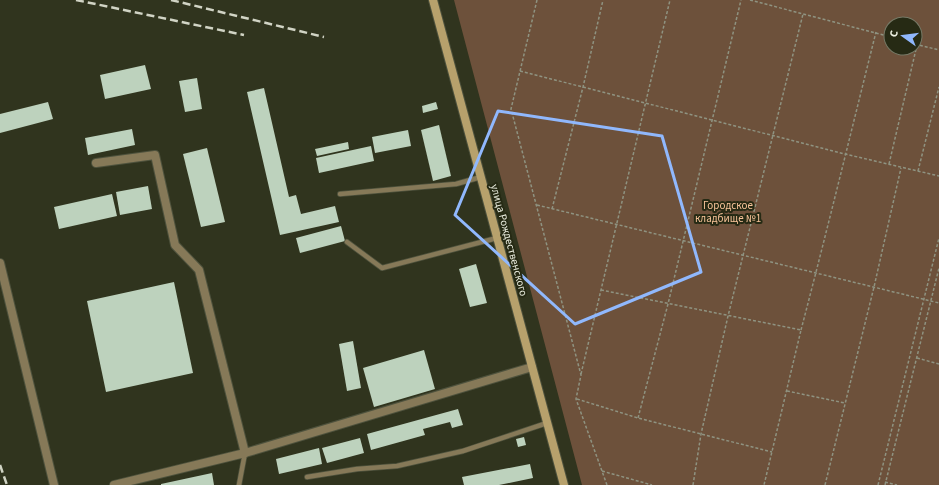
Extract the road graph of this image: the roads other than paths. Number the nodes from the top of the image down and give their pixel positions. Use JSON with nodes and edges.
{"nodes":[{"id":1,"x":433,"y":0,"type":"edge"},
{"id":2,"x":96,"y":163,"type":"dead end"},
{"id":3,"x":481,"y":177,"type":"junction"},
{"id":4,"x":340,"y":194,"type":"dead end"},
{"id":5,"x":497,"y":238,"type":"junction"},
{"id":6,"x":347,"y":242,"type":"dead end"},
{"id":7,"x":0,"y":263,"type":"edge"},
{"id":8,"x":532,"y":367,"type":"junction"},
{"id":9,"x":547,"y":423,"type":"junction"},
{"id":10,"x":245,"y":453,"type":"junction"},
{"id":11,"x":306,"y":476,"type":"dead end"},
{"id":12,"x":54,"y":485,"type":"edge"},
{"id":13,"x":114,"y":485,"type":"edge"},
{"id":14,"x":239,"y":485,"type":"edge"},
{"id":15,"x":564,"y":485,"type":"edge"}],
"edges":[{"from":1,"to":3,"type":"main road","name":"улица Рождественского"},
{"from":2,"to":10,"type":"street"},
{"from":3,"to":4,"type":"lane"},
{"from":3,"to":5,"type":"main road","name":"улица Рождественского"},
{"from":5,"to":6,"type":"lane"},
{"from":5,"to":8,"type":"main road","name":"улица Рождественского"},
{"from":7,"to":12,"type":"street"},
{"from":8,"to":9,"type":"main road","name":"улица Рождественского"},
{"from":8,"to":10,"type":"street"},
{"from":9,"to":11,"type":"lane"},
{"from":9,"to":15,"type":"main road","name":"улица Рождественского"},
{"from":10,"to":13,"type":"street"},
{"from":10,"to":14,"type":"lane"}]}
